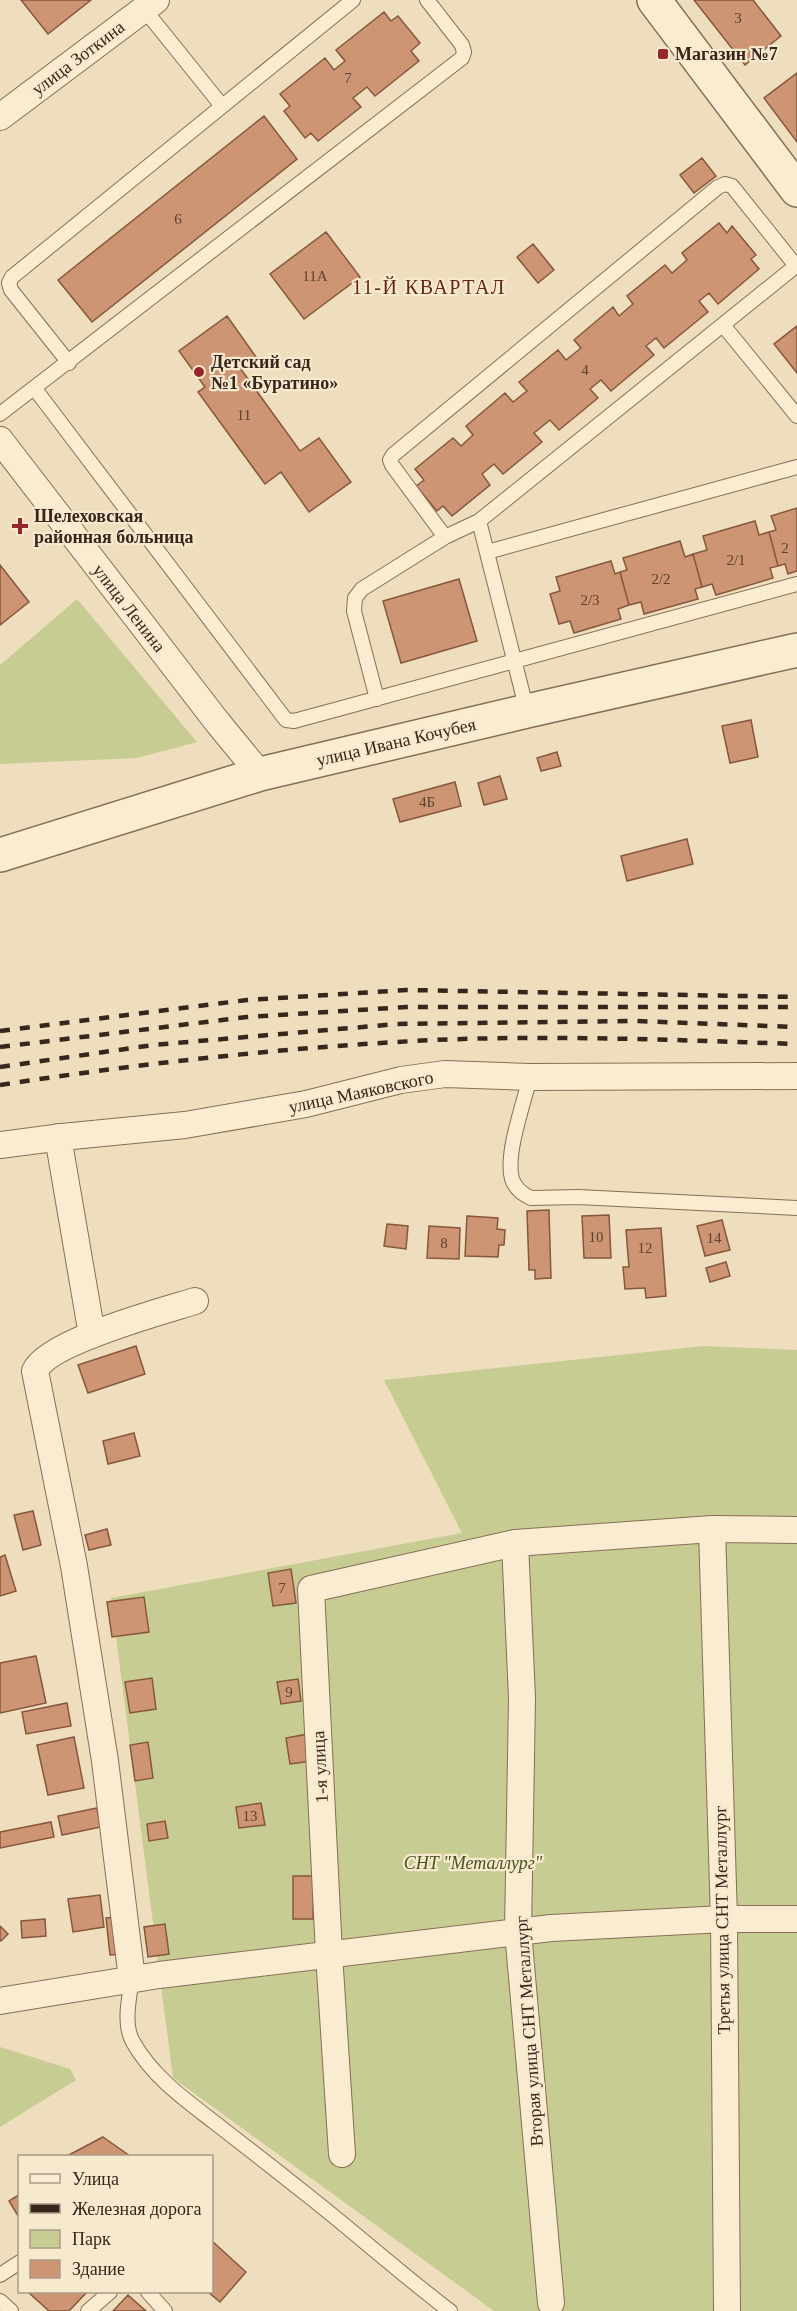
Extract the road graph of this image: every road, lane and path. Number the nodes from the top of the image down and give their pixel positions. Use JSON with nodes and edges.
{"nodes":[{"id":1,"x":353,"y":0,"type":"edge"},
{"id":2,"x":427,"y":0,"type":"edge"},
{"id":3,"x":654,"y":0,"type":"edge"},
{"id":4,"x":150,"y":4,"type":"edge"},
{"id":5,"x":222,"y":106,"type":"junction"},
{"id":6,"x":0,"y":117,"type":"edge"},
{"id":7,"x":797,"y":190,"type":"edge"},
{"id":8,"x":796,"y":266,"type":"edge"},
{"id":9,"x":723,"y":325,"type":"junction"},
{"id":10,"x":69,"y":363,"type":"junction"},
{"id":11,"x":35,"y":389,"type":"junction"},
{"id":12,"x":0,"y":414,"type":"edge"},
{"id":13,"x":797,"y":416,"type":"edge"},
{"id":14,"x":0,"y":440,"type":"edge"},
{"id":15,"x":797,"y":467,"type":"edge"},
{"id":16,"x":479,"y":521,"type":"junction"},
{"id":17,"x":445,"y":537,"type":"junction"},
{"id":18,"x":487,"y":552,"type":"junction"},
{"id":19,"x":797,"y":584,"type":"edge"},
{"id":20,"x":797,"y":650,"type":"edge"},
{"id":21,"x":513,"y":662,"type":"junction"},
{"id":22,"x":377,"y":699,"type":"junction"},
{"id":23,"x":527,"y":711,"type":"junction"},
{"id":24,"x":260,"y":774,"type":"junction"},
{"id":25,"x":0,"y":855,"type":"edge"},
{"id":26,"x":797,"y":1076,"type":"edge"},
{"id":27,"x":530,"y":1077,"type":"junction"},
{"id":28,"x":58,"y":1137,"type":"junction"},
{"id":29,"x":0,"y":1145,"type":"edge"},
{"id":30,"x":797,"y":1208,"type":"edge"},
{"id":31,"x":195,"y":1301,"type":"dead end"},
{"id":32,"x":92,"y":1335,"type":"junction"},
{"id":33,"x":712,"y":1529,"type":"junction"},
{"id":34,"x":797,"y":1530,"type":"edge"},
{"id":35,"x":515,"y":1543,"type":"junction"},
{"id":36,"x":724,"y":1919,"type":"junction"},
{"id":37,"x":797,"y":1919,"type":"edge"},
{"id":38,"x":518,"y":1932,"type":"junction"},
{"id":39,"x":329,"y":1954,"type":"junction"},
{"id":40,"x":132,"y":1979,"type":"junction"},
{"id":41,"x":0,"y":2001,"type":"edge"},
{"id":42,"x":342,"y":2154,"type":"dead end"},
{"id":43,"x":18,"y":2263,"type":"edge"},
{"id":44,"x":0,"y":2275,"type":"edge"},
{"id":45,"x":109,"y":2293,"type":"edge"},
{"id":46,"x":149,"y":2293,"type":"edge"},
{"id":47,"x":0,"y":2301,"type":"edge"},
{"id":48,"x":551,"y":2303,"type":"dead end"},
{"id":49,"x":10,"y":2311,"type":"edge"},
{"id":50,"x":88,"y":2311,"type":"edge"},
{"id":51,"x":165,"y":2311,"type":"edge"},
{"id":52,"x":450,"y":2311,"type":"edge"},
{"id":53,"x":727,"y":2311,"type":"edge"}],
"edges":[{"from":1,"to":5,"type":"lane"},
{"from":2,"to":10,"type":"lane"},
{"from":3,"to":7,"type":"street"},
{"from":4,"to":5,"type":"lane"},
{"from":4,"to":6,"type":"street","name":"улица Зоткина"},
{"from":5,"to":10,"type":"lane"},
{"from":8,"to":9,"type":"lane"},
{"from":8,"to":17,"type":"lane"},
{"from":9,"to":13,"type":"lane"},
{"from":9,"to":16,"type":"lane"},
{"from":10,"to":11,"type":"lane"},
{"from":11,"to":12,"type":"lane"},
{"from":11,"to":22,"type":"lane"},
{"from":14,"to":24,"type":"street","name":"улица Ленина"},
{"from":15,"to":18,"type":"lane"},
{"from":16,"to":17,"type":"lane"},
{"from":16,"to":18,"type":"lane"},
{"from":17,"to":22,"type":"lane"},
{"from":18,"to":21,"type":"lane"},
{"from":19,"to":21,"type":"lane"},
{"from":20,"to":23,"type":"street","name":"улица Ивана Кочубея"},
{"from":21,"to":22,"type":"lane"},
{"from":21,"to":23,"type":"lane"},
{"from":23,"to":24,"type":"street","name":"улица Ивана Кочубея"},
{"from":24,"to":25,"type":"street","name":"улица Ивана Кочубея"},
{"from":26,"to":27,"type":"street","name":"улица Маяковского"},
{"from":27,"to":28,"type":"street","name":"улица Маяковского"},
{"from":27,"to":30,"type":"lane"},
{"from":28,"to":29,"type":"street","name":"улица Маяковского"},
{"from":28,"to":32,"type":"street"},
{"from":31,"to":32,"type":"street"},
{"from":32,"to":40,"type":"street"},
{"from":33,"to":34,"type":"street"},
{"from":33,"to":35,"type":"street"},
{"from":33,"to":36,"type":"street","name":"Третья улица СНТ Металлург"},
{"from":35,"to":38,"type":"street","name":"Вторая улица СНТ Металлург"},
{"from":35,"to":39,"type":"street","name":"1-я улица"},
{"from":36,"to":37,"type":"street"},
{"from":36,"to":38,"type":"street"},
{"from":36,"to":53,"type":"street","name":"Третья улица СНТ Металлург"},
{"from":38,"to":39,"type":"street"},
{"from":38,"to":48,"type":"street","name":"Вторая улица СНТ Металлург"},
{"from":39,"to":40,"type":"street"},
{"from":39,"to":42,"type":"street","name":"1-я улица"},
{"from":40,"to":41,"type":"street"},
{"from":40,"to":52,"type":"lane"},
{"from":43,"to":44,"type":"lane"},
{"from":45,"to":50,"type":"lane"},
{"from":46,"to":51,"type":"lane"},
{"from":47,"to":49,"type":"lane"}]}
